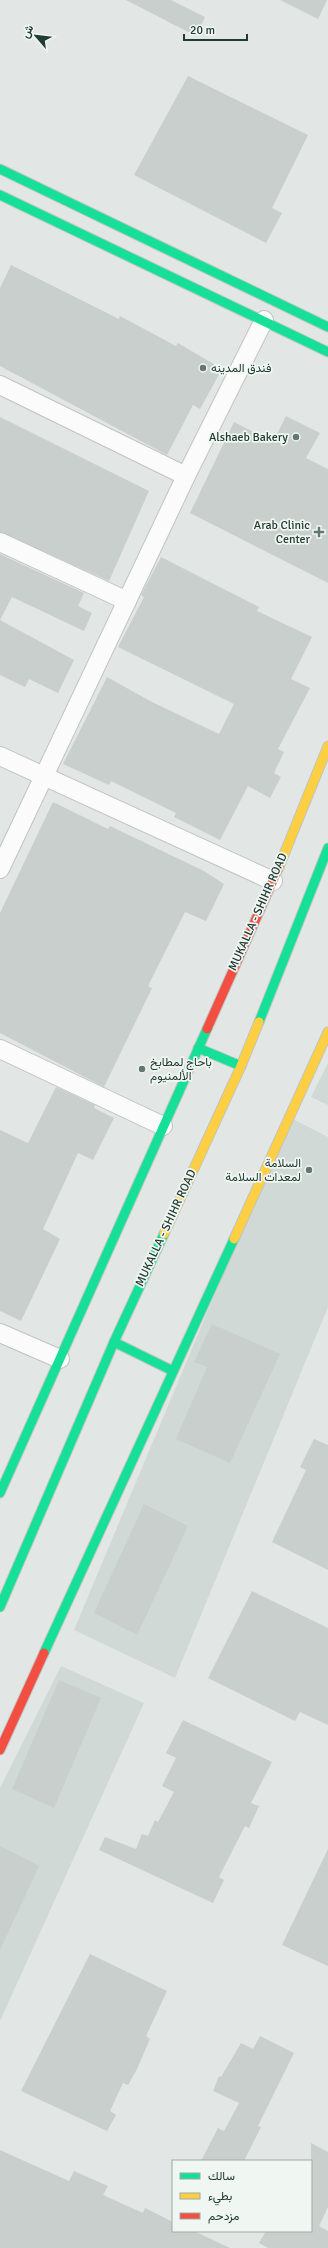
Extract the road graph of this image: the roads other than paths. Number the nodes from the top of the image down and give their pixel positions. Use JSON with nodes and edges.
{"nodes":[{"id":1,"x":0,"y":169,"type":"edge"},
{"id":2,"x":0,"y":195,"type":"edge"},
{"id":3,"x":264,"y":320,"type":"junction"},
{"id":4,"x":328,"y":327,"type":"edge"},
{"id":5,"x":328,"y":352,"type":"edge"},
{"id":6,"x":0,"y":385,"type":"edge"},
{"id":7,"x":186,"y":476,"type":"junction"},
{"id":8,"x":0,"y":542,"type":"edge"},
{"id":9,"x":127,"y":601,"type":"junction"},
{"id":10,"x":328,"y":746,"type":"edge"},
{"id":11,"x":0,"y":756,"type":"edge"},
{"id":12,"x":44,"y":776,"type":"junction"},
{"id":13,"x":328,"y":848,"type":"edge"},
{"id":14,"x":0,"y":870,"type":"edge"},
{"id":15,"x":273,"y":882,"type":"junction"},
{"id":16,"x":328,"y":1032,"type":"edge"},
{"id":17,"x":198,"y":1048,"type":"junction"},
{"id":18,"x":0,"y":1049,"type":"edge"},
{"id":19,"x":240,"y":1066,"type":"junction"},
{"id":20,"x":163,"y":1126,"type":"junction"},
{"id":21,"x":0,"y":1333,"type":"edge"},
{"id":22,"x":114,"y":1342,"type":"junction"},
{"id":23,"x":60,"y":1359,"type":"junction"},
{"id":24,"x":173,"y":1371,"type":"junction"},
{"id":25,"x":0,"y":1493,"type":"edge"},
{"id":26,"x":0,"y":1607,"type":"edge"},
{"id":27,"x":0,"y":1750,"type":"edge"}],
"edges":[{"from":1,"to":4,"type":"main road"},
{"from":2,"to":3,"type":"main road"},
{"from":3,"to":5,"type":"main road"},
{"from":3,"to":7,"type":"street"},
{"from":6,"to":7,"type":"street"},
{"from":7,"to":9,"type":"street"},
{"from":8,"to":9,"type":"street"},
{"from":9,"to":12,"type":"street"},
{"from":10,"to":15,"type":"main road","name":"MUKALLA - SHIHR ROAD"},
{"from":11,"to":12,"type":"street"},
{"from":12,"to":14,"type":"street"},
{"from":12,"to":15,"type":"street"},
{"from":13,"to":19,"type":"main road","name":"MUKALLA - SHIHR ROAD"},
{"from":15,"to":17,"type":"main road","name":"MUKALLA - SHIHR ROAD"},
{"from":16,"to":24,"type":"main road"},
{"from":17,"to":19,"type":"main road"},
{"from":17,"to":20,"type":"main road","name":"MUKALLA - SHIHR ROAD"},
{"from":18,"to":20,"type":"street"},
{"from":19,"to":22,"type":"main road","name":"MUKALLA - SHIHR ROAD"},
{"from":20,"to":23,"type":"main road","name":"MUKALLA - SHIHR ROAD"},
{"from":21,"to":23,"type":"street"},
{"from":22,"to":24,"type":"main road"},
{"from":22,"to":26,"type":"main road","name":"MUKALLA - SHIHR ROAD"},
{"from":23,"to":25,"type":"main road","name":"MUKALLA - SHIHR ROAD"},
{"from":24,"to":27,"type":"main road"}]}
